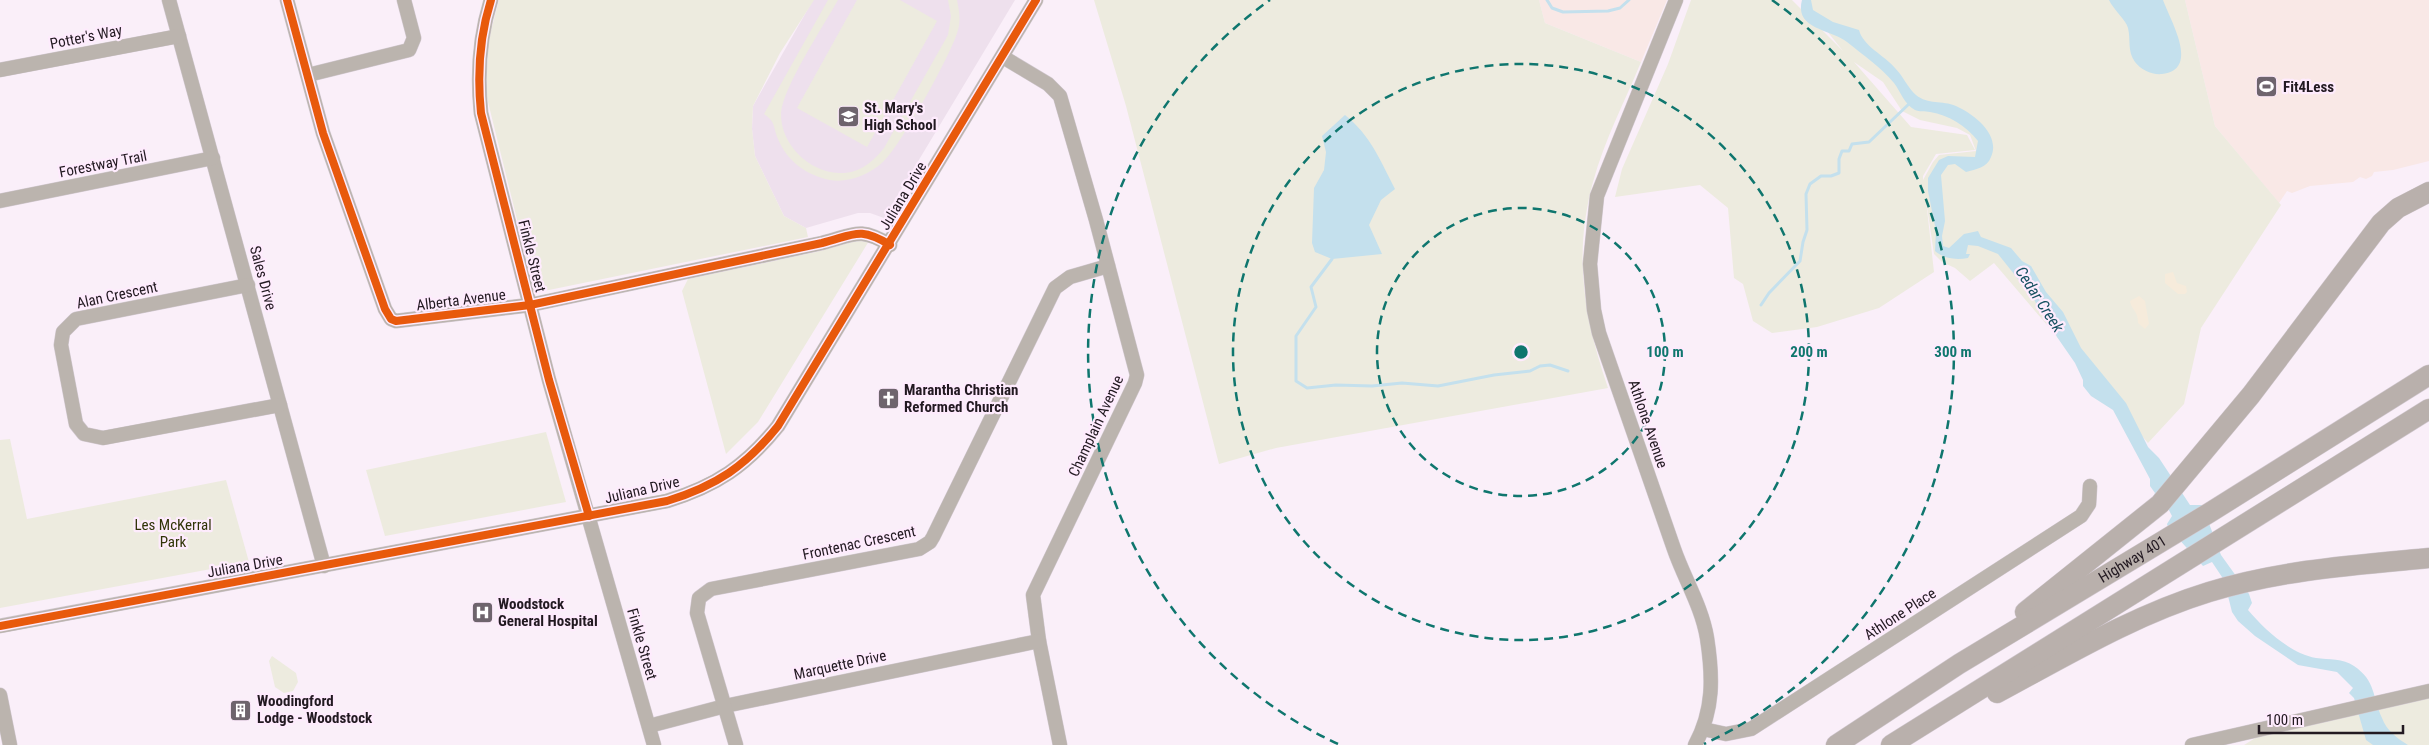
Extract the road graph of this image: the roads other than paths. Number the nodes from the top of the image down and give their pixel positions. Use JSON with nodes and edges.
{"nodes":[{"id":1,"x":169,"y":0,"type":"edge"},
{"id":2,"x":288,"y":0,"type":"edge"},
{"id":3,"x":404,"y":0,"type":"edge"},
{"id":4,"x":491,"y":0,"type":"edge"},
{"id":5,"x":1036,"y":0,"type":"edge"},
{"id":6,"x":1676,"y":0,"type":"edge"},
{"id":7,"x":178,"y":36,"type":"junction"},
{"id":8,"x":1003,"y":57,"type":"junction"},
{"id":9,"x":0,"y":70,"type":"edge"},
{"id":10,"x":308,"y":76,"type":"junction"},
{"id":11,"x":213,"y":158,"type":"junction"},
{"id":12,"x":2429,"y":192,"type":"edge"},
{"id":13,"x":0,"y":201,"type":"edge"},
{"id":14,"x":890,"y":244,"type":"junction"},
{"id":15,"x":1108,"y":266,"type":"junction"},
{"id":16,"x":248,"y":285,"type":"junction"},
{"id":17,"x":530,"y":305,"type":"junction"},
{"id":18,"x":2429,"y":374,"type":"edge"},
{"id":19,"x":280,"y":405,"type":"junction"},
{"id":20,"x":2429,"y":409,"type":"edge"},
{"id":21,"x":2090,"y":486,"type":"dead end"},
{"id":22,"x":589,"y":516,"type":"junction"},
{"id":23,"x":2429,"y":558,"type":"edge"},
{"id":24,"x":324,"y":566,"type":"junction"},
{"id":25,"x":0,"y":626,"type":"edge"},
{"id":26,"x":1039,"y":640,"type":"junction"},
{"id":27,"x":1959,"y":664,"type":"junction"},
{"id":28,"x":2429,"y":691,"type":"edge"},
{"id":29,"x":0,"y":695,"type":"edge"},
{"id":30,"x":724,"y":706,"type":"junction"},
{"id":31,"x":649,"y":726,"type":"junction"},
{"id":32,"x":1703,"y":729,"type":"junction"},
{"id":33,"x":10,"y":745,"type":"edge"},
{"id":34,"x":654,"y":745,"type":"edge"},
{"id":35,"x":736,"y":745,"type":"edge"},
{"id":36,"x":1060,"y":745,"type":"edge"},
{"id":37,"x":1695,"y":745,"type":"edge"},
{"id":38,"x":1836,"y":745,"type":"edge"},
{"id":39,"x":1891,"y":745,"type":"edge"},
{"id":40,"x":1898,"y":745,"type":"edge"},
{"id":41,"x":2192,"y":745,"type":"edge"}],
"edges":[{"from":1,"to":7,"type":"street","name":"Sales Drive"},
{"from":2,"to":10,"type":"street","name":"Alberta Avenue"},
{"from":3,"to":10,"type":"street"},
{"from":4,"to":17,"type":"street","name":"Finkle Street"},
{"from":5,"to":8,"type":"street","name":"Juliana Drive"},
{"from":6,"to":32,"type":"street","name":"Athlone Avenue"},
{"from":7,"to":9,"type":"street","name":"Potter's Way"},
{"from":7,"to":11,"type":"street","name":"Sales Drive"},
{"from":8,"to":14,"type":"street","name":"Juliana Drive"},
{"from":8,"to":15,"type":"street","name":"Champlain Avenue"},
{"from":10,"to":17,"type":"street","name":"Alberta Avenue"},
{"from":11,"to":13,"type":"street","name":"Forestway Trail"},
{"from":11,"to":16,"type":"street","name":"Sales Drive"},
{"from":12,"to":27,"type":"highway"},
{"from":14,"to":17,"type":"street","name":"Alberta Avenue"},
{"from":14,"to":22,"type":"street","name":"Juliana Drive"},
{"from":15,"to":26,"type":"street","name":"Champlain Avenue"},
{"from":15,"to":30,"type":"street","name":"Frontenac Crescent"},
{"from":16,"to":19,"type":"street","name":"Sales Drive"},
{"from":16,"to":19,"type":"street","name":"Alan Crescent"},
{"from":17,"to":22,"type":"street","name":"Finkle Street"},
{"from":18,"to":27,"type":"highway","name":"Highway 401"},
{"from":19,"to":24,"type":"street","name":"Sales Drive"},
{"from":20,"to":39,"type":"highway","name":"Highway 401"},
{"from":21,"to":32,"type":"street","name":"Athlone Place"},
{"from":22,"to":24,"type":"street","name":"Juliana Drive"},
{"from":22,"to":31,"type":"street","name":"Finkle Street"},
{"from":23,"to":40,"type":"highway"},
{"from":24,"to":25,"type":"street","name":"Juliana Drive"},
{"from":26,"to":30,"type":"street","name":"Marquette Drive"},
{"from":26,"to":36,"type":"street","name":"Champlain Avenue"},
{"from":27,"to":38,"type":"highway","name":"Highway 401"},
{"from":28,"to":41,"type":"street"},
{"from":29,"to":33,"type":"street"},
{"from":30,"to":31,"type":"street","name":"Marquette Drive"},
{"from":30,"to":35,"type":"street","name":"Frontenac Crescent"},
{"from":31,"to":34,"type":"street","name":"Finkle Street"},
{"from":32,"to":37,"type":"street","name":"Athlone Avenue"}]}
